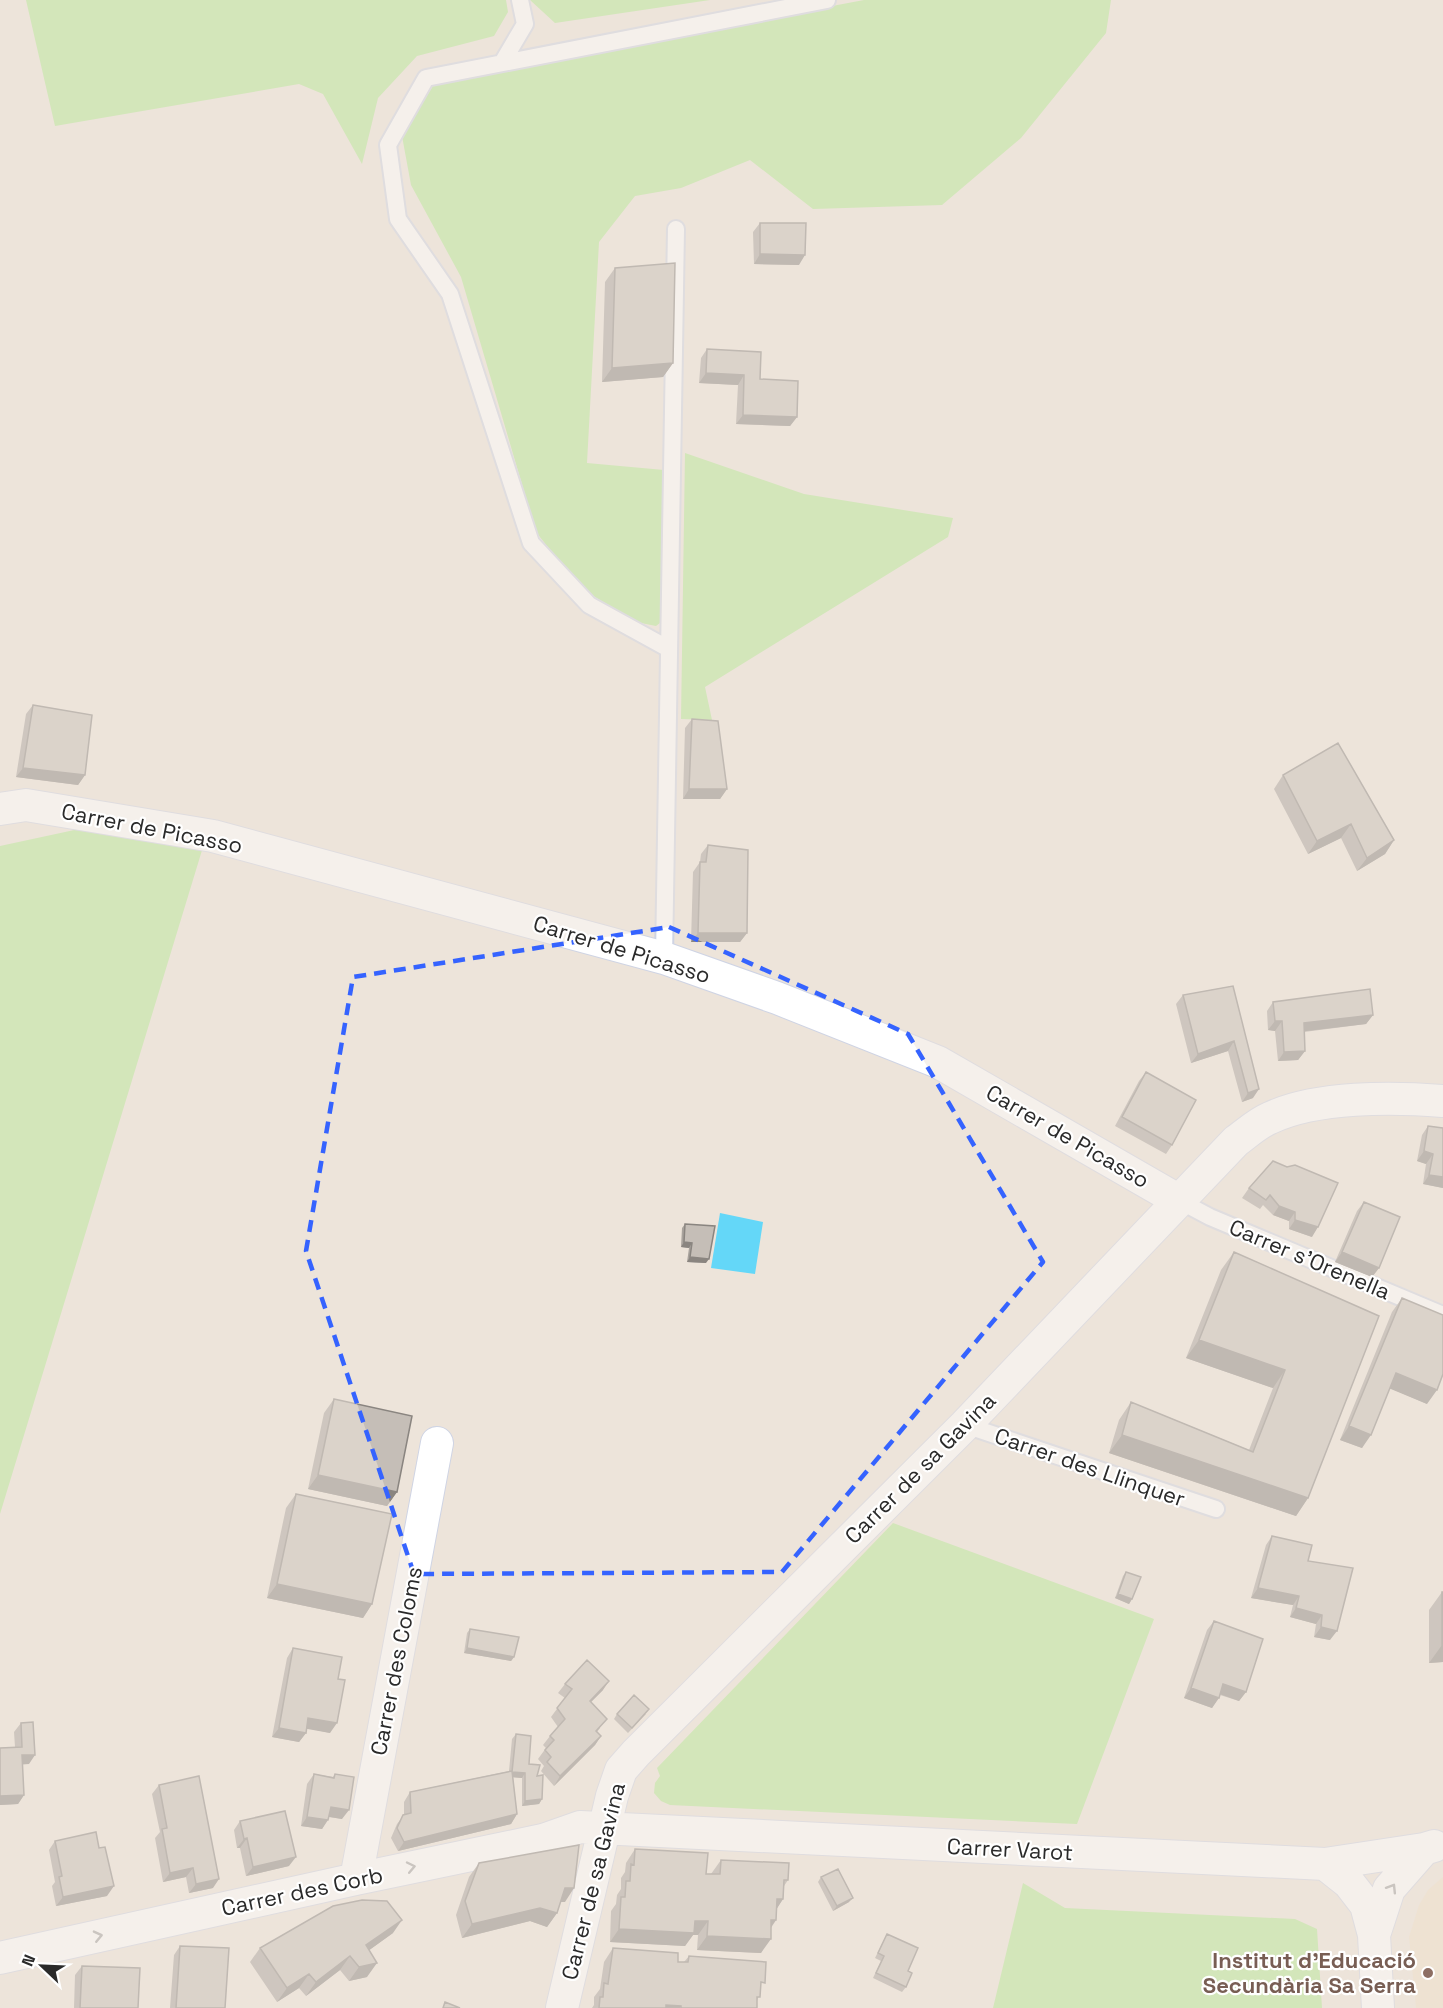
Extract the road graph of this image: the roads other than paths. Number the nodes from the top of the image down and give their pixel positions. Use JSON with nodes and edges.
{"nodes":[{"id":1,"x":520,"y":0,"type":"edge"},
{"id":2,"x":827,"y":0,"type":"edge"},
{"id":3,"x":502,"y":63,"type":"junction"},
{"id":4,"x":676,"y":229,"type":"dead end"},
{"id":5,"x":669,"y":650,"type":"junction"},
{"id":6,"x":13,"y":807,"type":"edge"},
{"id":7,"x":664,"y":958,"type":"junction"},
{"id":8,"x":1443,"y":1101,"type":"edge"},
{"id":9,"x":1178,"y":1200,"type":"junction"},
{"id":10,"x":1443,"y":1315,"type":"edge"},
{"id":11,"x":965,"y":1425,"type":"junction"},
{"id":12,"x":437,"y":1443,"type":"dead end"},
{"id":13,"x":1216,"y":1509,"type":"dead end"},
{"id":14,"x":604,"y":1829,"type":"junction"},
{"id":15,"x":1433,"y":1846,"type":"edge"},
{"id":16,"x":1325,"y":1864,"type":"junction"},
{"id":17,"x":356,"y":1879,"type":"junction"},
{"id":18,"x":1374,"y":1935,"type":"junction"},
{"id":19,"x":0,"y":1958,"type":"edge"},
{"id":20,"x":562,"y":2008,"type":"edge"},
{"id":21,"x":1378,"y":2008,"type":"edge"}],
"edges":[{"from":1,"to":3,"type":"lane"},
{"from":2,"to":3,"type":"lane"},
{"from":3,"to":5,"type":"lane"},
{"from":4,"to":5,"type":"lane"},
{"from":5,"to":7,"type":"lane"},
{"from":6,"to":7,"type":"street","name":"Carrer de Picasso"},
{"from":7,"to":9,"type":"street","name":"Carrer de Picasso"},
{"from":8,"to":9,"type":"street","name":"Carrer de sa Gavina"},
{"from":9,"to":10,"type":"lane","name":"Carrer s'Orenella"},
{"from":9,"to":11,"type":"street","name":"Carrer de sa Gavina"},
{"from":11,"to":13,"type":"lane","name":"Carrer des Llinquer"},
{"from":11,"to":14,"type":"street","name":"Carrer de sa Gavina"},
{"from":12,"to":17,"type":"street","name":"Carrer des Coloms"},
{"from":14,"to":16,"type":"street","name":"Carrer Varot"},
{"from":17,"to":14,"type":"street","name":"Carrer des Corb","one_way":true},
{"from":14,"to":20,"type":"street","name":"Carrer de sa Gavina"},
{"from":15,"to":16,"type":"street","name":"Carrer Varot"},
{"from":18,"to":15,"type":"street","one_way":true},
{"from":16,"to":18,"type":"street"},
{"from":19,"to":17,"type":"street","name":"Carrer des Corb","one_way":true},
{"from":18,"to":21,"type":"street"}]}
